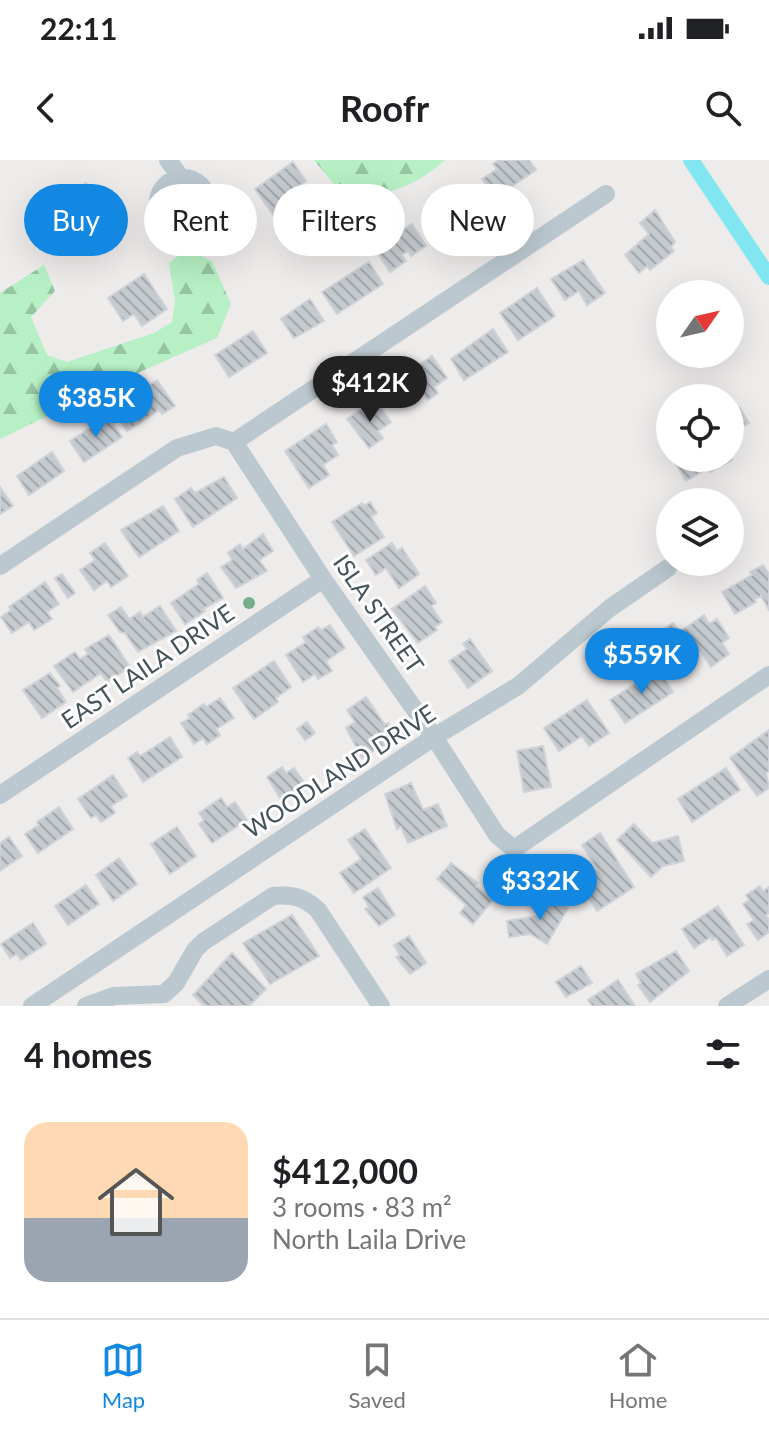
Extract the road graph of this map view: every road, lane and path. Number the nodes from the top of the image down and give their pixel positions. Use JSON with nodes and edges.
{"nodes":[{"id":1,"x":168,"y":160,"type":"edge"},
{"id":2,"x":181,"y":178,"type":"dead end"},
{"id":3,"x":606,"y":194,"type":"dead end"},
{"id":4,"x":234,"y":442,"type":"junction"},
{"id":5,"x":0,"y":566,"type":"edge"},
{"id":6,"x":656,"y":576,"type":"edge"},
{"id":7,"x":323,"y":579,"type":"junction"},
{"id":8,"x":769,"y":675,"type":"edge"},
{"id":9,"x":434,"y":737,"type":"junction"},
{"id":10,"x":0,"y":795,"type":"edge"},
{"id":11,"x":769,"y":979,"type":"edge"},
{"id":12,"x":32,"y":1006,"type":"edge"},
{"id":13,"x":86,"y":1006,"type":"edge"},
{"id":14,"x":381,"y":1006,"type":"edge"},
{"id":15,"x":727,"y":1006,"type":"edge"}],
"edges":[{"from":1,"to":2,"type":"street"},
{"from":3,"to":4,"type":"street"},
{"from":4,"to":5,"type":"street"},
{"from":4,"to":7,"type":"street","name":"ISLA STREET"},
{"from":6,"to":9,"type":"street","name":"WOODLAND DRIVE"},
{"from":7,"to":9,"type":"street","name":"ISLA STREET"},
{"from":7,"to":10,"type":"street","name":"EAST LAILA DRIVE"},
{"from":8,"to":9,"type":"street","name":"ISLA STREET"},
{"from":9,"to":12,"type":"street","name":"WOODLAND DRIVE"},
{"from":11,"to":15,"type":"street"},
{"from":13,"to":14,"type":"street"}]}
